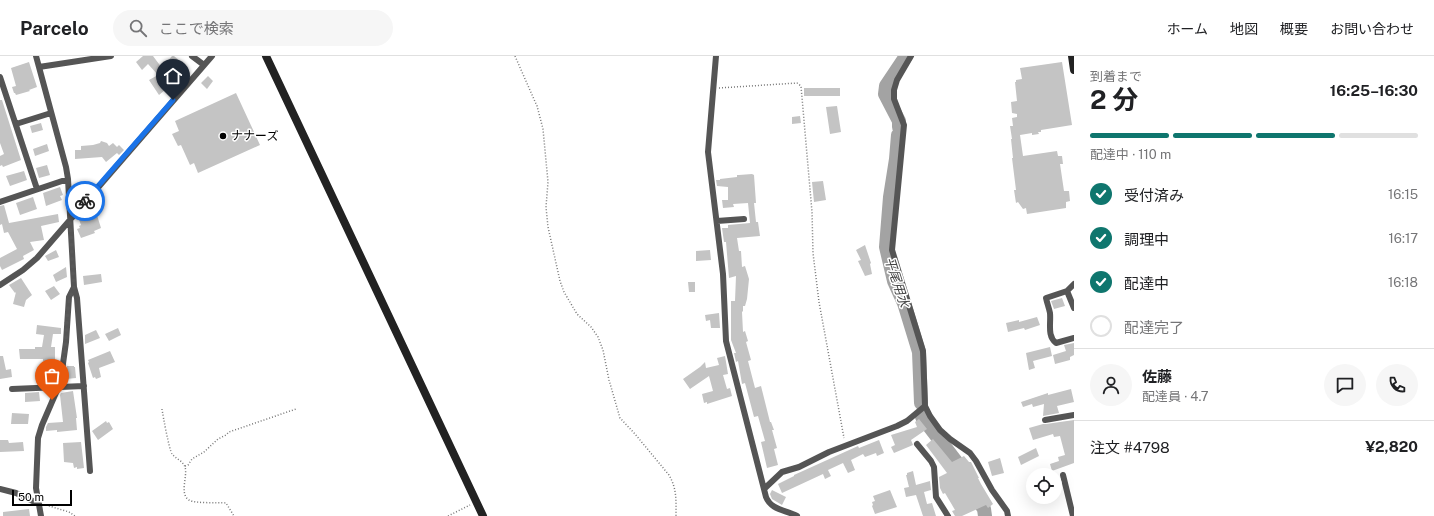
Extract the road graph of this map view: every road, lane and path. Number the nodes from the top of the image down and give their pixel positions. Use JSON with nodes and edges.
{"nodes":[{"id":1,"x":36,"y":56,"type":"edge"},
{"id":2,"x":111,"y":56,"type":"edge"},
{"id":3,"x":192,"y":56,"type":"edge"},
{"id":4,"x":212,"y":56,"type":"edge"},
{"id":5,"x":266,"y":56,"type":"edge"},
{"id":6,"x":515,"y":56,"type":"edge"},
{"id":7,"x":716,"y":56,"type":"edge"},
{"id":8,"x":911,"y":56,"type":"edge"},
{"id":9,"x":1072,"y":56,"type":"edge"},
{"id":10,"x":204,"y":65,"type":"junction"},
{"id":11,"x":38,"y":67,"type":"junction"},
{"id":12,"x":1074,"y":70,"type":"edge"},
{"id":13,"x":0,"y":80,"type":"edge"},
{"id":14,"x":713,"y":88,"type":"junction"},
{"id":15,"x":51,"y":113,"type":"junction"},
{"id":16,"x":16,"y":124,"type":"junction"},
{"id":17,"x":68,"y":179,"type":"junction"},
{"id":18,"x":37,"y":189,"type":"junction"},
{"id":19,"x":0,"y":202,"type":"edge"},
{"id":20,"x":744,"y":219,"type":"dead end"},
{"id":21,"x":70,"y":220,"type":"junction"},
{"id":22,"x":717,"y":221,"type":"junction"},
{"id":23,"x":1074,"y":284,"type":"edge"},
{"id":24,"x":0,"y":285,"type":"edge"},
{"id":25,"x":74,"y":288,"type":"junction"},
{"id":26,"x":1067,"y":291,"type":"junction"},
{"id":27,"x":1074,"y":308,"type":"edge"},
{"id":28,"x":1074,"y":338,"type":"edge"},
{"id":29,"x":84,"y":386,"type":"junction"},
{"id":30,"x":58,"y":388,"type":"junction"},
{"id":31,"x":12,"y":390,"type":"dead end"},
{"id":32,"x":925,"y":406,"type":"junction"},
{"id":33,"x":162,"y":409,"type":"dead end"},
{"id":34,"x":296,"y":409,"type":"dead end"},
{"id":35,"x":1074,"y":415,"type":"edge"},
{"id":36,"x":1045,"y":420,"type":"dead end"},
{"id":37,"x":916,"y":444,"type":"dead end"},
{"id":38,"x":845,"y":446,"type":"junction"},
{"id":39,"x":185,"y":466,"type":"junction"},
{"id":40,"x":90,"y":471,"type":"dead end"},
{"id":41,"x":1063,"y":474,"type":"dead end"},
{"id":42,"x":0,"y":489,"type":"edge"},
{"id":43,"x":764,"y":489,"type":"junction"},
{"id":44,"x":477,"y":502,"type":"junction"},
{"id":45,"x":39,"y":504,"type":"junction"},
{"id":46,"x":41,"y":516,"type":"edge"},
{"id":47,"x":76,"y":516,"type":"edge"},
{"id":48,"x":234,"y":516,"type":"edge"},
{"id":49,"x":448,"y":516,"type":"edge"},
{"id":50,"x":483,"y":516,"type":"edge"},
{"id":51,"x":676,"y":516,"type":"edge"},
{"id":52,"x":797,"y":516,"type":"edge"},
{"id":53,"x":948,"y":516,"type":"edge"},
{"id":54,"x":1008,"y":516,"type":"edge"},
{"id":55,"x":1073,"y":516,"type":"edge"}],
"edges":[{"from":1,"to":11,"type":"street"},
{"from":2,"to":11,"type":"street"},
{"from":3,"to":10,"type":"street"},
{"from":4,"to":10,"type":"street"},
{"from":5,"to":44,"type":"street"},
{"from":6,"to":51,"type":"path"},
{"from":7,"to":14,"type":"street"},
{"from":8,"to":32,"type":"street"},
{"from":9,"to":12,"type":"street"},
{"from":10,"to":21,"type":"street"},
{"from":11,"to":15,"type":"street"},
{"from":13,"to":16,"type":"street"},
{"from":14,"to":22,"type":"street"},
{"from":14,"to":38,"type":"path"},
{"from":15,"to":16,"type":"street"},
{"from":15,"to":17,"type":"street"},
{"from":16,"to":18,"type":"street"},
{"from":17,"to":18,"type":"street"},
{"from":17,"to":21,"type":"street"},
{"from":18,"to":19,"type":"street"},
{"from":20,"to":22,"type":"street"},
{"from":21,"to":24,"type":"street"},
{"from":21,"to":25,"type":"street"},
{"from":22,"to":43,"type":"street"},
{"from":23,"to":26,"type":"street"},
{"from":25,"to":29,"type":"street"},
{"from":25,"to":30,"type":"street"},
{"from":26,"to":27,"type":"street"},
{"from":26,"to":28,"type":"street"},
{"from":29,"to":30,"type":"street"},
{"from":29,"to":40,"type":"street"},
{"from":30,"to":31,"type":"street"},
{"from":30,"to":45,"type":"street"},
{"from":32,"to":38,"type":"street"},
{"from":32,"to":54,"type":"street"},
{"from":33,"to":39,"type":"path"},
{"from":34,"to":39,"type":"path"},
{"from":35,"to":36,"type":"street"},
{"from":37,"to":53,"type":"street"},
{"from":38,"to":43,"type":"street"},
{"from":39,"to":48,"type":"path"},
{"from":41,"to":55,"type":"street"},
{"from":42,"to":45,"type":"street"},
{"from":43,"to":52,"type":"street"},
{"from":44,"to":49,"type":"path"},
{"from":44,"to":50,"type":"street"},
{"from":45,"to":46,"type":"street"},
{"from":45,"to":47,"type":"path"}]}
